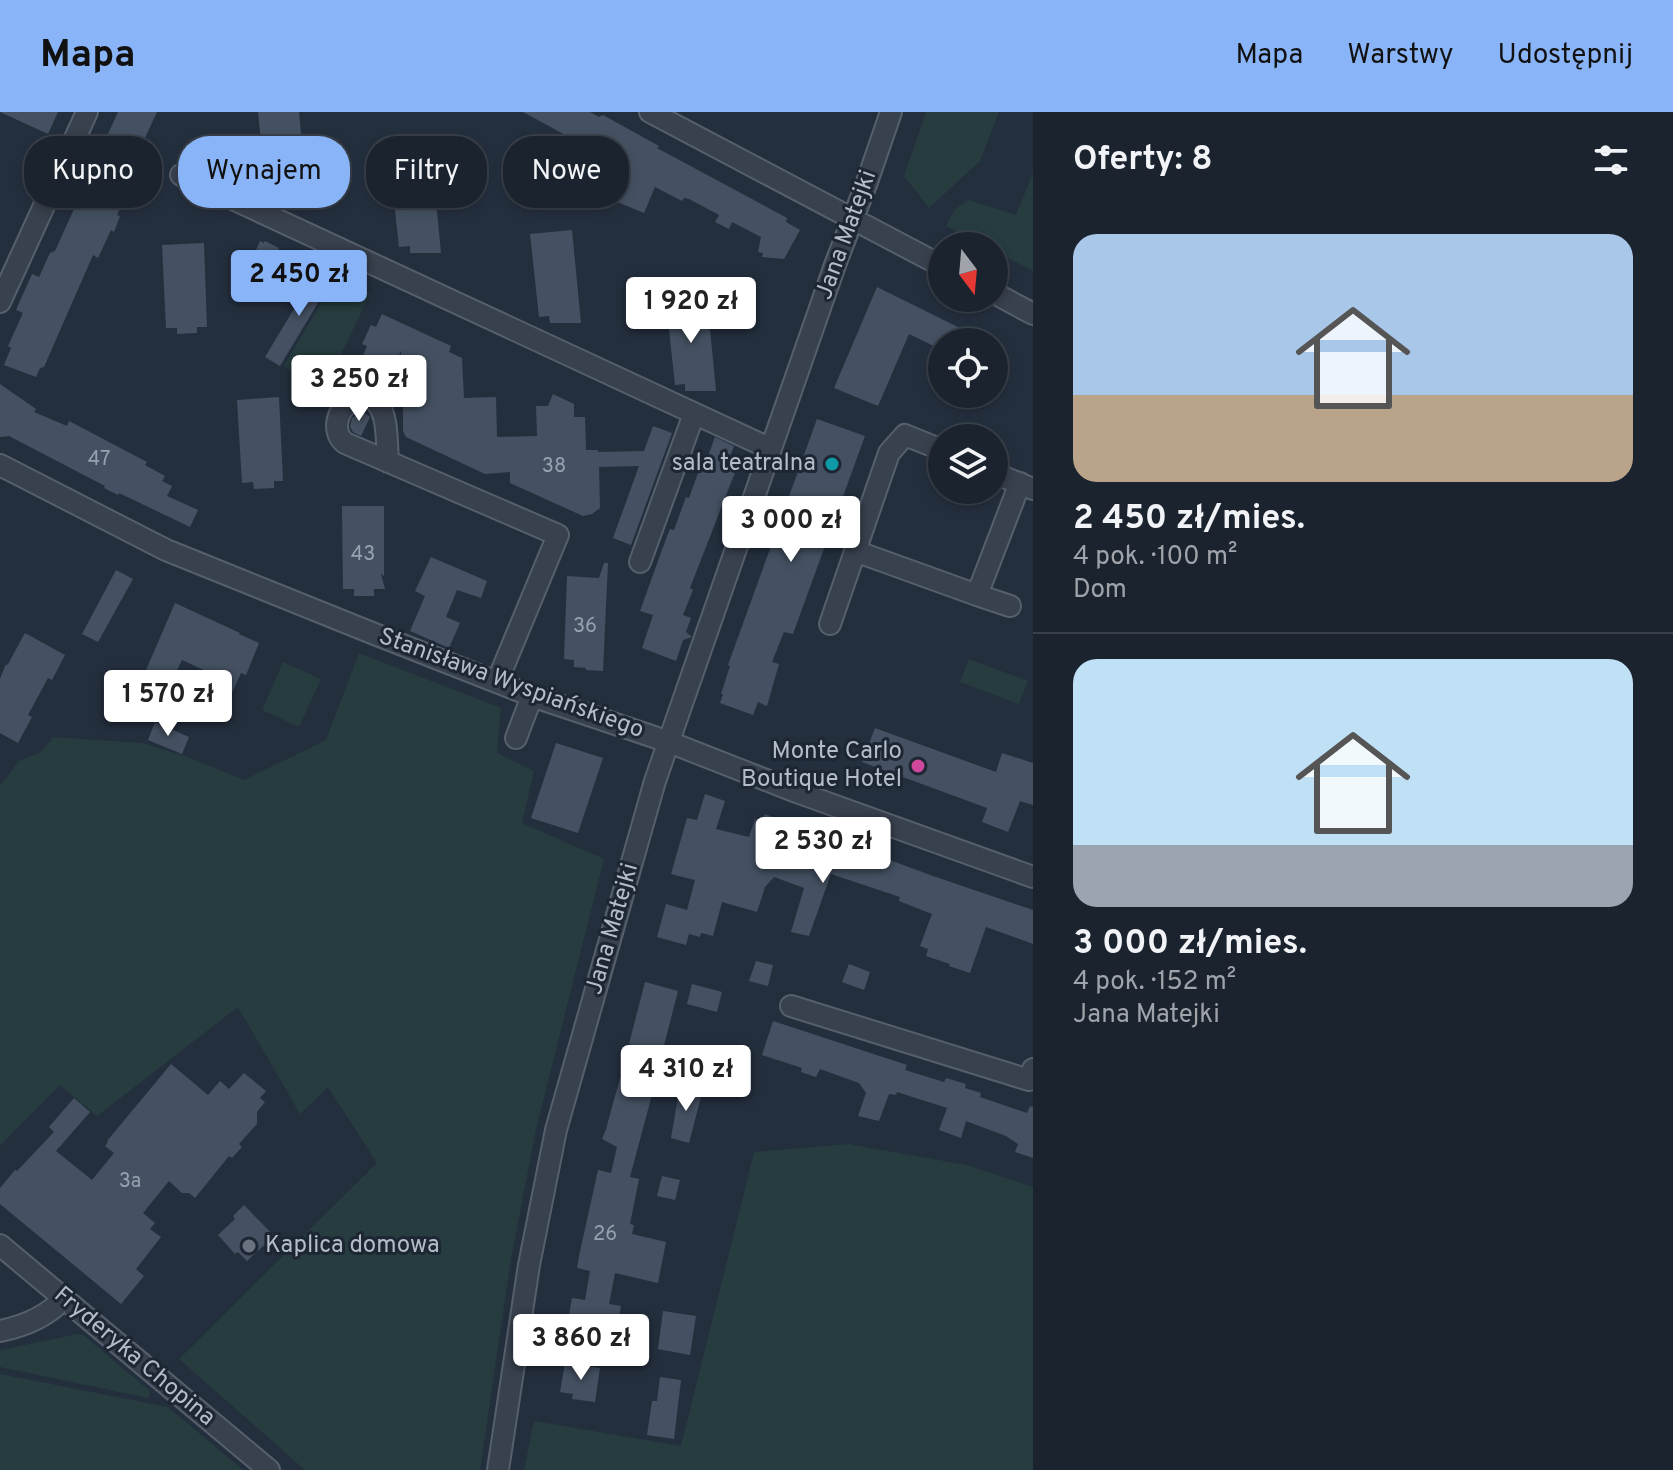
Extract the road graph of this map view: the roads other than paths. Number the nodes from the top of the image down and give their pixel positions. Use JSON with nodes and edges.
{"nodes":[{"id":1,"x":87,"y":112,"type":"edge"},
{"id":2,"x":650,"y":112,"type":"edge"},
{"id":3,"x":891,"y":112,"type":"edge"},
{"id":4,"x":252,"y":208,"type":"edge"},
{"id":5,"x":852,"y":217,"type":"junction"},
{"id":6,"x":928,"y":258,"type":"edge"},
{"id":7,"x":1008,"y":301,"type":"edge"},
{"id":8,"x":0,"y":302,"type":"edge"},
{"id":9,"x":1033,"y":314,"type":"edge"},
{"id":10,"x":694,"y":414,"type":"junction"},
{"id":11,"x":928,"y":444,"type":"edge"},
{"id":12,"x":771,"y":449,"type":"junction"},
{"id":13,"x":388,"y":462,"type":"dead end"},
{"id":14,"x":0,"y":465,"type":"edge"},
{"id":15,"x":1026,"y":486,"type":"edge"},
{"id":16,"x":855,"y":551,"type":"junction"},
{"id":17,"x":640,"y":562,"type":"dead end"},
{"id":18,"x":977,"y":595,"type":"junction"},
{"id":19,"x":1010,"y":606,"type":"dead end"},
{"id":20,"x":830,"y":624,"type":"dead end"},
{"id":21,"x":497,"y":682,"type":"junction"},
{"id":22,"x":532,"y":696,"type":"junction"},
{"id":23,"x":516,"y":738,"type":"dead end"},
{"id":24,"x":669,"y":742,"type":"junction"},
{"id":25,"x":1033,"y":877,"type":"edge"},
{"id":26,"x":791,"y":1006,"type":"dead end"},
{"id":27,"x":1032,"y":1076,"type":"edge"},
{"id":28,"x":0,"y":1245,"type":"edge"},
{"id":29,"x":64,"y":1298,"type":"junction"},
{"id":30,"x":0,"y":1331,"type":"edge"},
{"id":31,"x":269,"y":1470,"type":"edge"},
{"id":32,"x":498,"y":1470,"type":"edge"}],
"edges":[{"from":1,"to":8,"type":"street"},
{"from":2,"to":5,"type":"street"},
{"from":3,"to":5,"type":"street","name":"Jana Matejki"},
{"from":4,"to":10,"type":"street"},
{"from":5,"to":6,"type":"street"},
{"from":5,"to":12,"type":"street","name":"Jana Matejki"},
{"from":7,"to":9,"type":"street"},
{"from":10,"to":12,"type":"street"},
{"from":10,"to":17,"type":"street"},
{"from":11,"to":16,"type":"street"},
{"from":12,"to":24,"type":"street","name":"Jana Matejki"},
{"from":13,"to":21,"type":"street"},
{"from":14,"to":21,"type":"street","name":"Stanisława Wyspiańskiego"},
{"from":15,"to":18,"type":"street"},
{"from":16,"to":18,"type":"street"},
{"from":16,"to":20,"type":"street"},
{"from":18,"to":19,"type":"street"},
{"from":21,"to":22,"type":"street","name":"Stanisława Wyspiańskiego"},
{"from":22,"to":23,"type":"street"},
{"from":22,"to":24,"type":"street","name":"Stanisława Wyspiańskiego"},
{"from":24,"to":25,"type":"street","name":"Stanisława Wyspiańskiego"},
{"from":24,"to":32,"type":"street","name":"Jana Matejki"},
{"from":26,"to":27,"type":"street"},
{"from":28,"to":29,"type":"street","name":"Fryderyka Chopina"},
{"from":29,"to":30,"type":"street"},
{"from":29,"to":31,"type":"street","name":"Fryderyka Chopina"}]}
